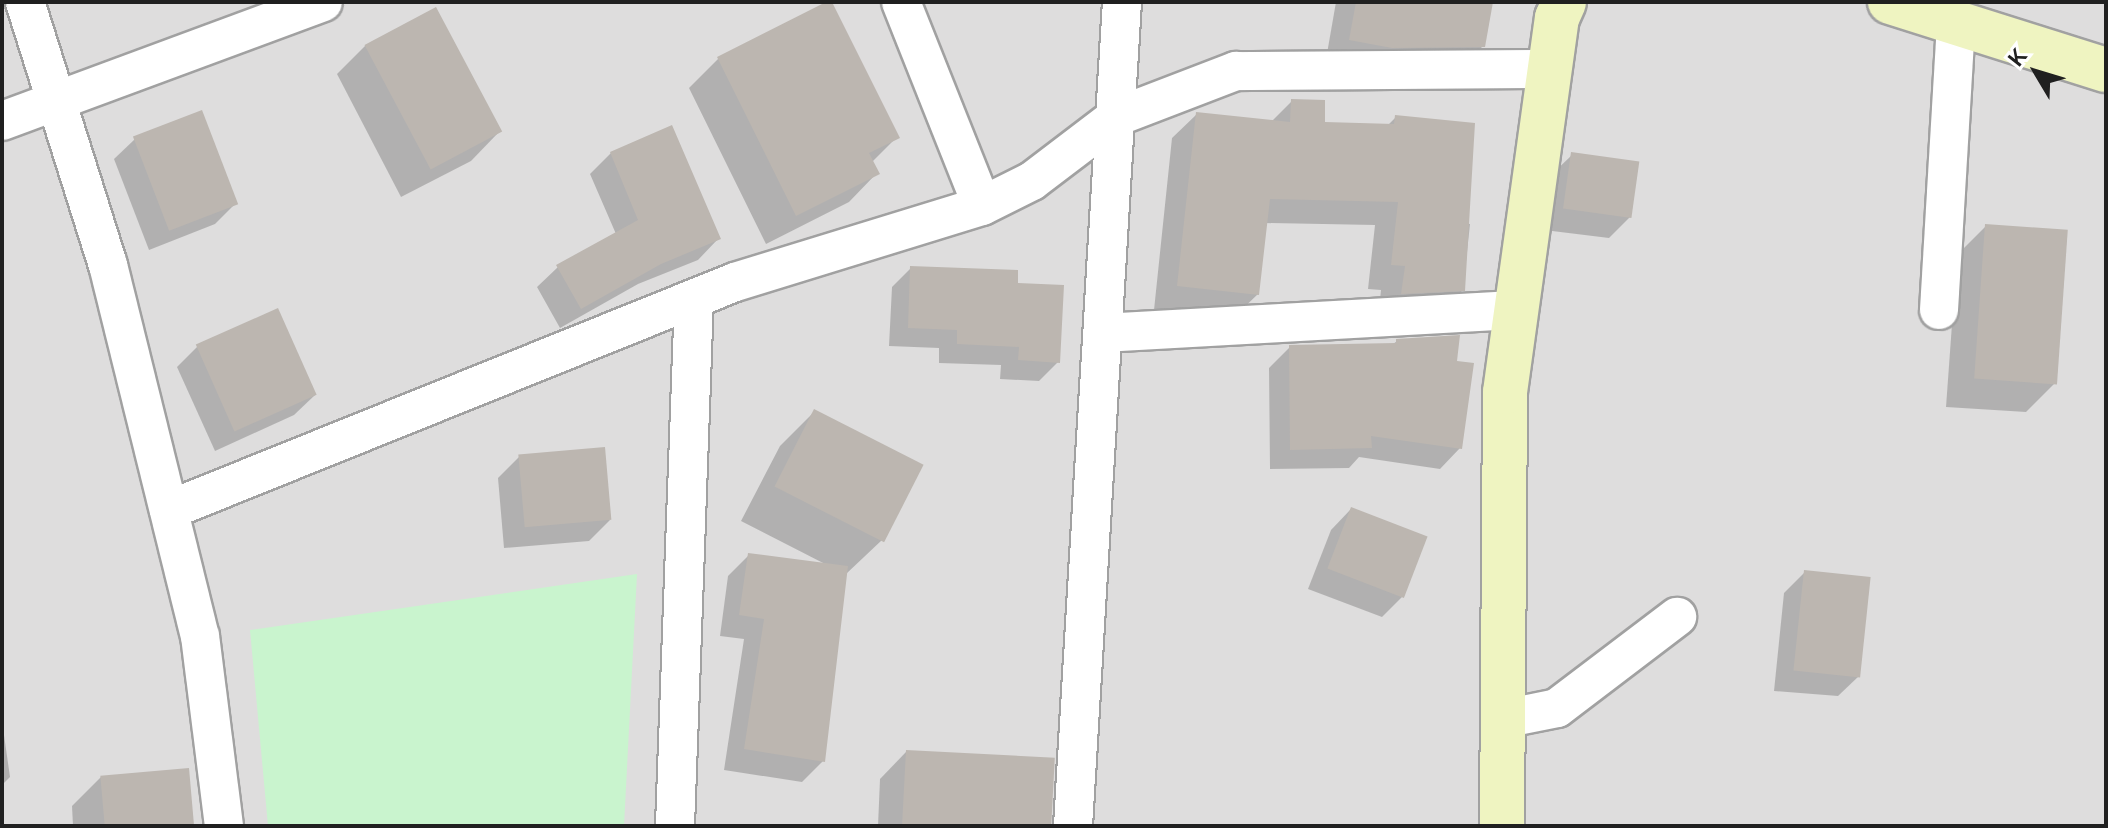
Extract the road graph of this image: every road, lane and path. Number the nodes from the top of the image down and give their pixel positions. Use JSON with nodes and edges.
{"nodes":[{"id":1,"x":25,"y":2,"type":"edge"},
{"id":2,"x":323,"y":2,"type":"edge"},
{"id":3,"x":901,"y":2,"type":"edge"},
{"id":4,"x":1122,"y":2,"type":"edge"},
{"id":5,"x":1564,"y":2,"type":"edge"},
{"id":6,"x":1890,"y":2,"type":"edge"},
{"id":7,"x":1956,"y":24,"type":"junction"},
{"id":8,"x":1550,"y":69,"type":"junction"},
{"id":9,"x":2106,"y":70,"type":"edge"},
{"id":10,"x":57,"y":104,"type":"junction"},
{"id":11,"x":1116,"y":117,"type":"junction"},
{"id":12,"x":2,"y":121,"type":"edge"},
{"id":13,"x":982,"y":206,"type":"junction"},
{"id":14,"x":694,"y":299,"type":"junction"},
{"id":15,"x":1517,"y":310,"type":"junction"},
{"id":16,"x":1939,"y":310,"type":"dead end"},
{"id":17,"x":1103,"y":333,"type":"junction"},
{"id":18,"x":169,"y":510,"type":"junction"},
{"id":19,"x":1677,"y":617,"type":"dead end"},
{"id":20,"x":1503,"y":719,"type":"junction"},
{"id":21,"x":224,"y":826,"type":"edge"},
{"id":22,"x":675,"y":826,"type":"edge"},
{"id":23,"x":1073,"y":826,"type":"edge"},
{"id":24,"x":1502,"y":826,"type":"edge"}],
"edges":[{"from":1,"to":10,"type":"street"},
{"from":2,"to":10,"type":"street"},
{"from":3,"to":13,"type":"street"},
{"from":4,"to":11,"type":"street"},
{"from":5,"to":8,"type":"street"},
{"from":6,"to":7,"type":"street"},
{"from":7,"to":9,"type":"street"},
{"from":7,"to":16,"type":"street"},
{"from":8,"to":11,"type":"street"},
{"from":8,"to":15,"type":"street"},
{"from":10,"to":12,"type":"street"},
{"from":10,"to":18,"type":"street"},
{"from":11,"to":13,"type":"street"},
{"from":11,"to":17,"type":"street"},
{"from":13,"to":14,"type":"street"},
{"from":14,"to":18,"type":"street"},
{"from":14,"to":22,"type":"street"},
{"from":15,"to":17,"type":"street"},
{"from":15,"to":20,"type":"street"},
{"from":17,"to":23,"type":"street"},
{"from":18,"to":21,"type":"street"},
{"from":19,"to":20,"type":"street"},
{"from":20,"to":24,"type":"street"}]}
